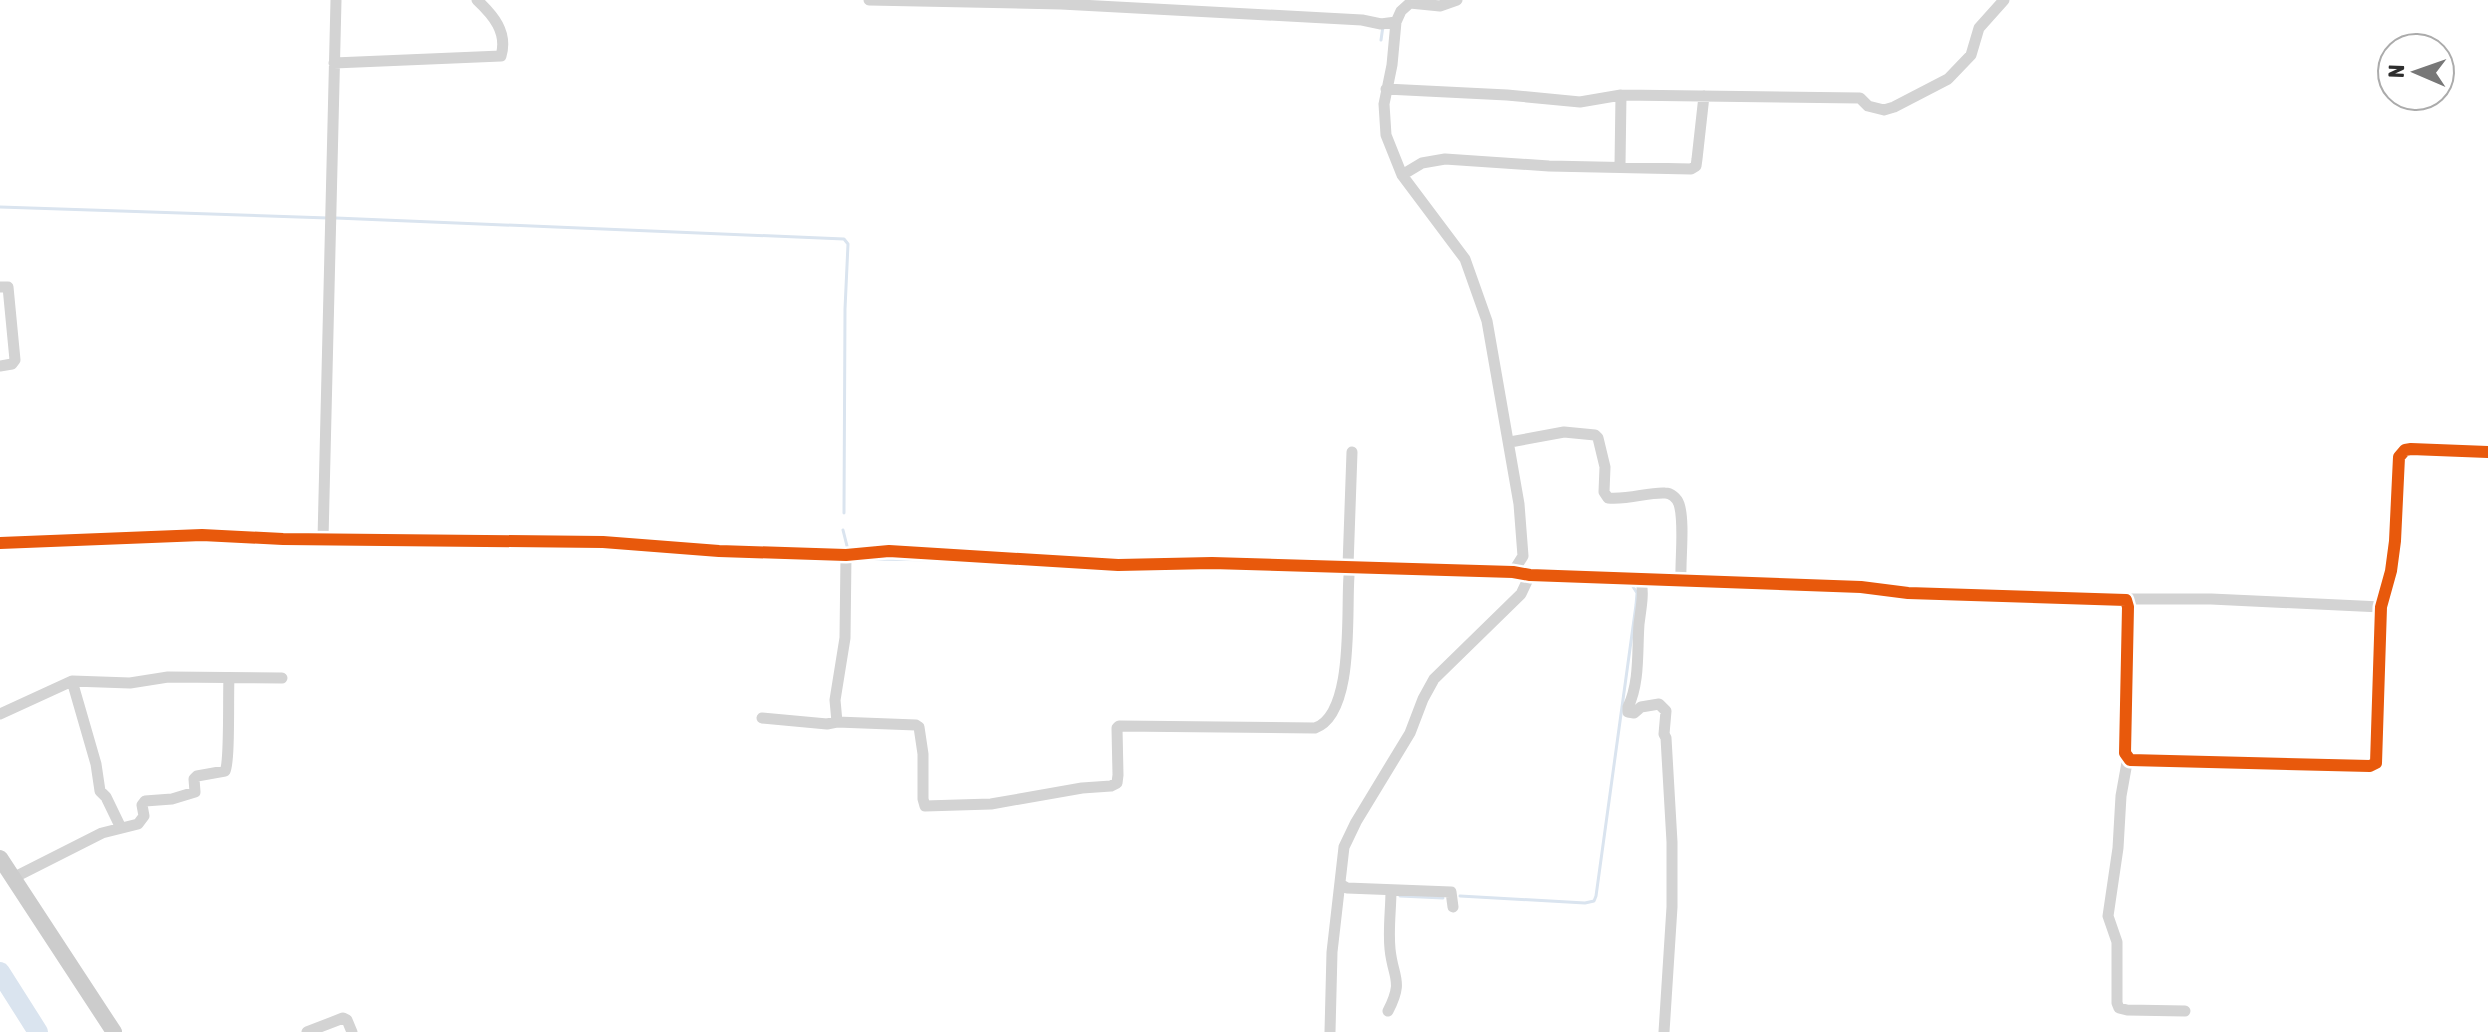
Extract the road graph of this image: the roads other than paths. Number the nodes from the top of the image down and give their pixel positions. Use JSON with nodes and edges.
{"nodes":[{"id":1,"x":336,"y":0,"type":"edge"},
{"id":2,"x":477,"y":0,"type":"edge"},
{"id":3,"x":869,"y":0,"type":"edge"},
{"id":4,"x":1457,"y":0,"type":"edge"},
{"id":5,"x":2004,"y":0,"type":"edge"},
{"id":6,"x":1396,"y":22,"type":"junction"},
{"id":7,"x":334,"y":63,"type":"junction"},
{"id":8,"x":1386,"y":89,"type":"junction"},
{"id":9,"x":1621,"y":95,"type":"junction"},
{"id":10,"x":1704,"y":96,"type":"junction"},
{"id":11,"x":1620,"y":165,"type":"junction"},
{"id":12,"x":1402,"y":175,"type":"junction"},
{"id":13,"x":0,"y":287,"type":"edge"},
{"id":14,"x":0,"y":366,"type":"edge"},
{"id":15,"x":1510,"y":442,"type":"junction"},
{"id":16,"x":1352,"y":452,"type":"dead end"},
{"id":17,"x":2488,"y":452,"type":"edge"},
{"id":18,"x":323,"y":539,"type":"junction"},
{"id":19,"x":0,"y":543,"type":"edge"},
{"id":20,"x":846,"y":555,"type":"junction"},
{"id":21,"x":1349,"y":571,"type":"junction"},
{"id":22,"x":1513,"y":572,"type":"junction"},
{"id":23,"x":1530,"y":575,"type":"junction"},
{"id":24,"x":1641,"y":579,"type":"junction"},
{"id":25,"x":1681,"y":581,"type":"junction"},
{"id":26,"x":2127,"y":604,"type":"junction"},
{"id":27,"x":2381,"y":607,"type":"junction"},
{"id":28,"x":229,"y":678,"type":"junction"},
{"id":29,"x":282,"y":678,"type":"dead end"},
{"id":30,"x":72,"y":681,"type":"junction"},
{"id":31,"x":0,"y":714,"type":"edge"},
{"id":32,"x":762,"y":718,"type":"dead end"},
{"id":33,"x":837,"y":722,"type":"junction"},
{"id":34,"x":2128,"y":757,"type":"junction"},
{"id":35,"x":121,"y":828,"type":"junction"},
{"id":36,"x":0,"y":858,"type":"edge"},
{"id":37,"x":13,"y":878,"type":"junction"},
{"id":38,"x":1340,"y":884,"type":"junction"},
{"id":39,"x":1391,"y":890,"type":"junction"},
{"id":40,"x":1453,"y":907,"type":"dead end"},
{"id":41,"x":1388,"y":1011,"type":"dead end"},
{"id":42,"x":2185,"y":1011,"type":"dead end"},
{"id":43,"x":114,"y":1032,"type":"edge"},
{"id":44,"x":307,"y":1032,"type":"edge"},
{"id":45,"x":352,"y":1032,"type":"edge"},
{"id":46,"x":1330,"y":1032,"type":"edge"},
{"id":47,"x":1664,"y":1032,"type":"edge"}],
"edges":[{"from":1,"to":7,"type":"street"},
{"from":2,"to":7,"type":"street"},
{"from":3,"to":6,"type":"street"},
{"from":4,"to":6,"type":"street"},
{"from":5,"to":10,"type":"street"},
{"from":6,"to":8,"type":"street"},
{"from":7,"to":18,"type":"street"},
{"from":8,"to":9,"type":"street"},
{"from":8,"to":12,"type":"street"},
{"from":9,"to":10,"type":"street"},
{"from":9,"to":11,"type":"street"},
{"from":10,"to":11,"type":"street"},
{"from":11,"to":12,"type":"street"},
{"from":12,"to":15,"type":"street"},
{"from":13,"to":14,"type":"street"},
{"from":15,"to":22,"type":"street"},
{"from":15,"to":25,"type":"street"},
{"from":16,"to":21,"type":"street"},
{"from":17,"to":27,"type":"street"},
{"from":18,"to":19,"type":"street"},
{"from":18,"to":20,"type":"street"},
{"from":20,"to":21,"type":"street"},
{"from":20,"to":33,"type":"street"},
{"from":21,"to":22,"type":"street"},
{"from":21,"to":33,"type":"street"},
{"from":22,"to":23,"type":"street"},
{"from":23,"to":24,"type":"street"},
{"from":23,"to":38,"type":"street"},
{"from":24,"to":25,"type":"street"},
{"from":24,"to":47,"type":"street"},
{"from":25,"to":26,"type":"street"},
{"from":26,"to":27,"type":"street"},
{"from":26,"to":34,"type":"street"},
{"from":27,"to":34,"type":"street"},
{"from":28,"to":29,"type":"street"},
{"from":28,"to":30,"type":"street"},
{"from":28,"to":35,"type":"street"},
{"from":30,"to":31,"type":"street"},
{"from":30,"to":35,"type":"street"},
{"from":32,"to":33,"type":"street"},
{"from":34,"to":42,"type":"street"},
{"from":35,"to":37,"type":"street"},
{"from":36,"to":37,"type":"street"},
{"from":37,"to":43,"type":"street"},
{"from":38,"to":39,"type":"street"},
{"from":38,"to":46,"type":"street"},
{"from":39,"to":40,"type":"street"},
{"from":39,"to":41,"type":"street"},
{"from":44,"to":45,"type":"street"}]}
